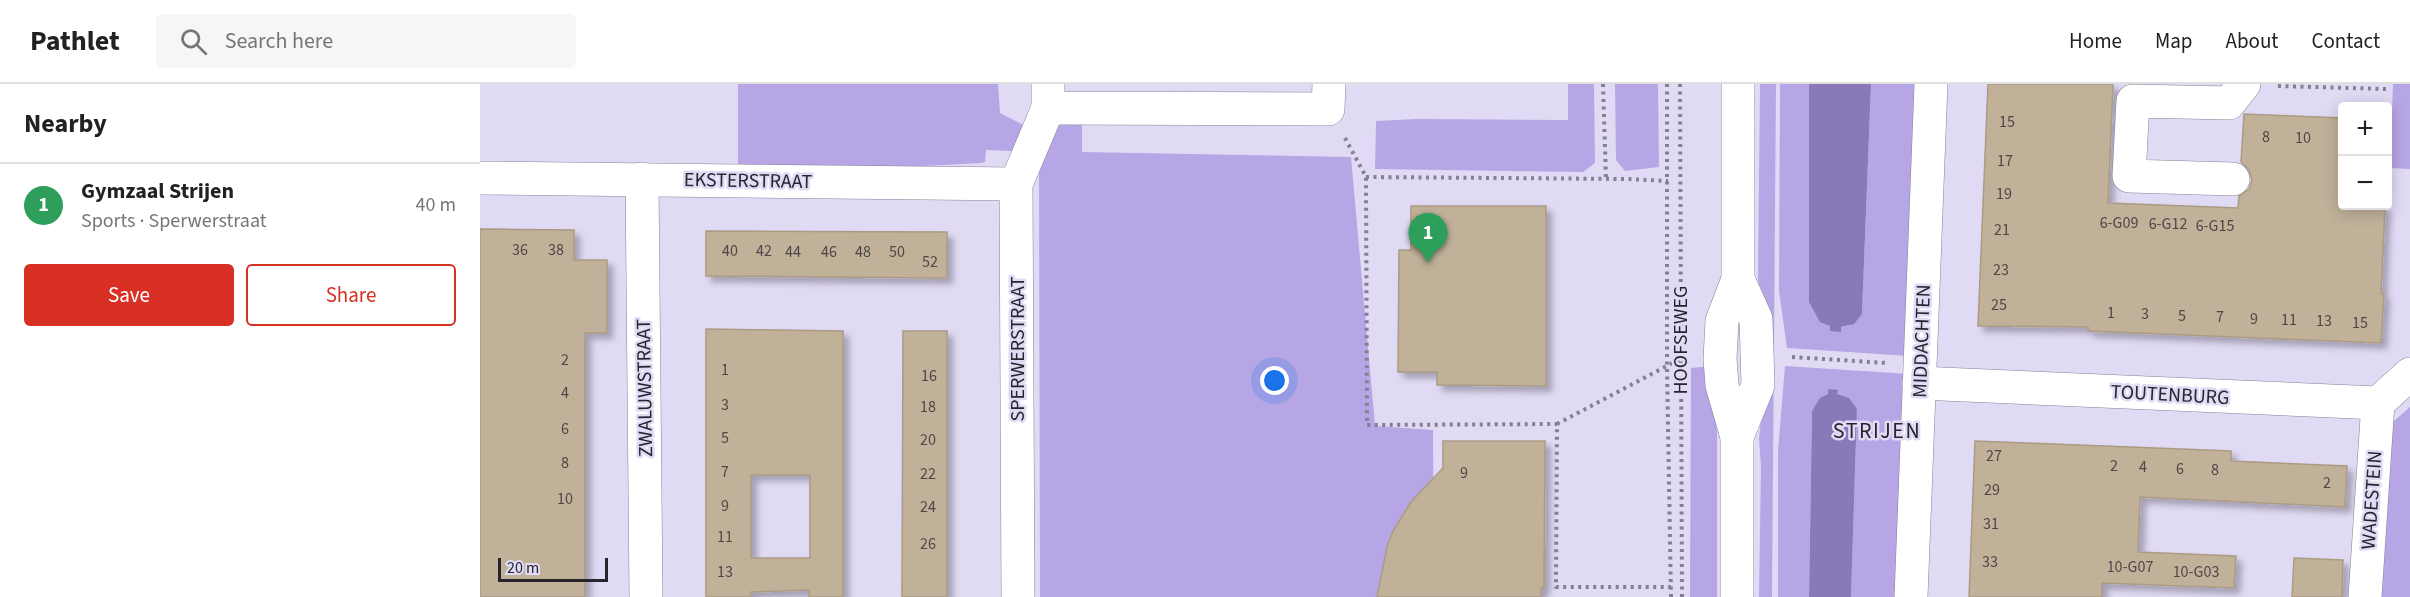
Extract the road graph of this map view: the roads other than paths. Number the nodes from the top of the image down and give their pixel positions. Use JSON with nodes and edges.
{"nodes":[{"id":1,"x":1738,"y":84,"type":"edge"},
{"id":2,"x":1931,"y":84,"type":"edge"},
{"id":3,"x":2244,"y":85,"type":"edge"},
{"id":4,"x":1048,"y":96,"type":"edge"},
{"id":5,"x":1329,"y":96,"type":"edge"},
{"id":6,"x":480,"y":178,"type":"edge"},
{"id":7,"x":642,"y":179,"type":"junction"},
{"id":8,"x":2232,"y":179,"type":"dead end"},
{"id":9,"x":1016,"y":184,"type":"junction"},
{"id":10,"x":2410,"y":374,"type":"edge"},
{"id":11,"x":1919,"y":383,"type":"junction"},
{"id":12,"x":2378,"y":403,"type":"junction"},
{"id":13,"x":646,"y":597,"type":"edge"},
{"id":14,"x":1018,"y":597,"type":"edge"},
{"id":15,"x":1737,"y":597,"type":"edge"},
{"id":16,"x":1911,"y":597,"type":"edge"},
{"id":17,"x":2365,"y":597,"type":"edge"}],
"edges":[{"from":1,"to":15,"type":"street","name":"HOOFSEWEG"},
{"from":2,"to":11,"type":"street","name":"MIDDACHTEN"},
{"from":3,"to":8,"type":"street"},
{"from":4,"to":5,"type":"street","name":"SPERWERSTRAAT"},
{"from":4,"to":9,"type":"street","name":"SPERWERSTRAAT"},
{"from":6,"to":7,"type":"street","name":"EKSTERSTRAAT"},
{"from":7,"to":9,"type":"street","name":"EKSTERSTRAAT"},
{"from":7,"to":13,"type":"street","name":"ZWALUWSTRAAT"},
{"from":9,"to":14,"type":"street","name":"SPERWERSTRAAT"},
{"from":10,"to":12,"type":"street"},
{"from":11,"to":12,"type":"street","name":"TOUTENBURG"},
{"from":11,"to":16,"type":"street","name":"MIDDACHTEN"},
{"from":12,"to":17,"type":"street","name":"WADESTEIN"}]}
